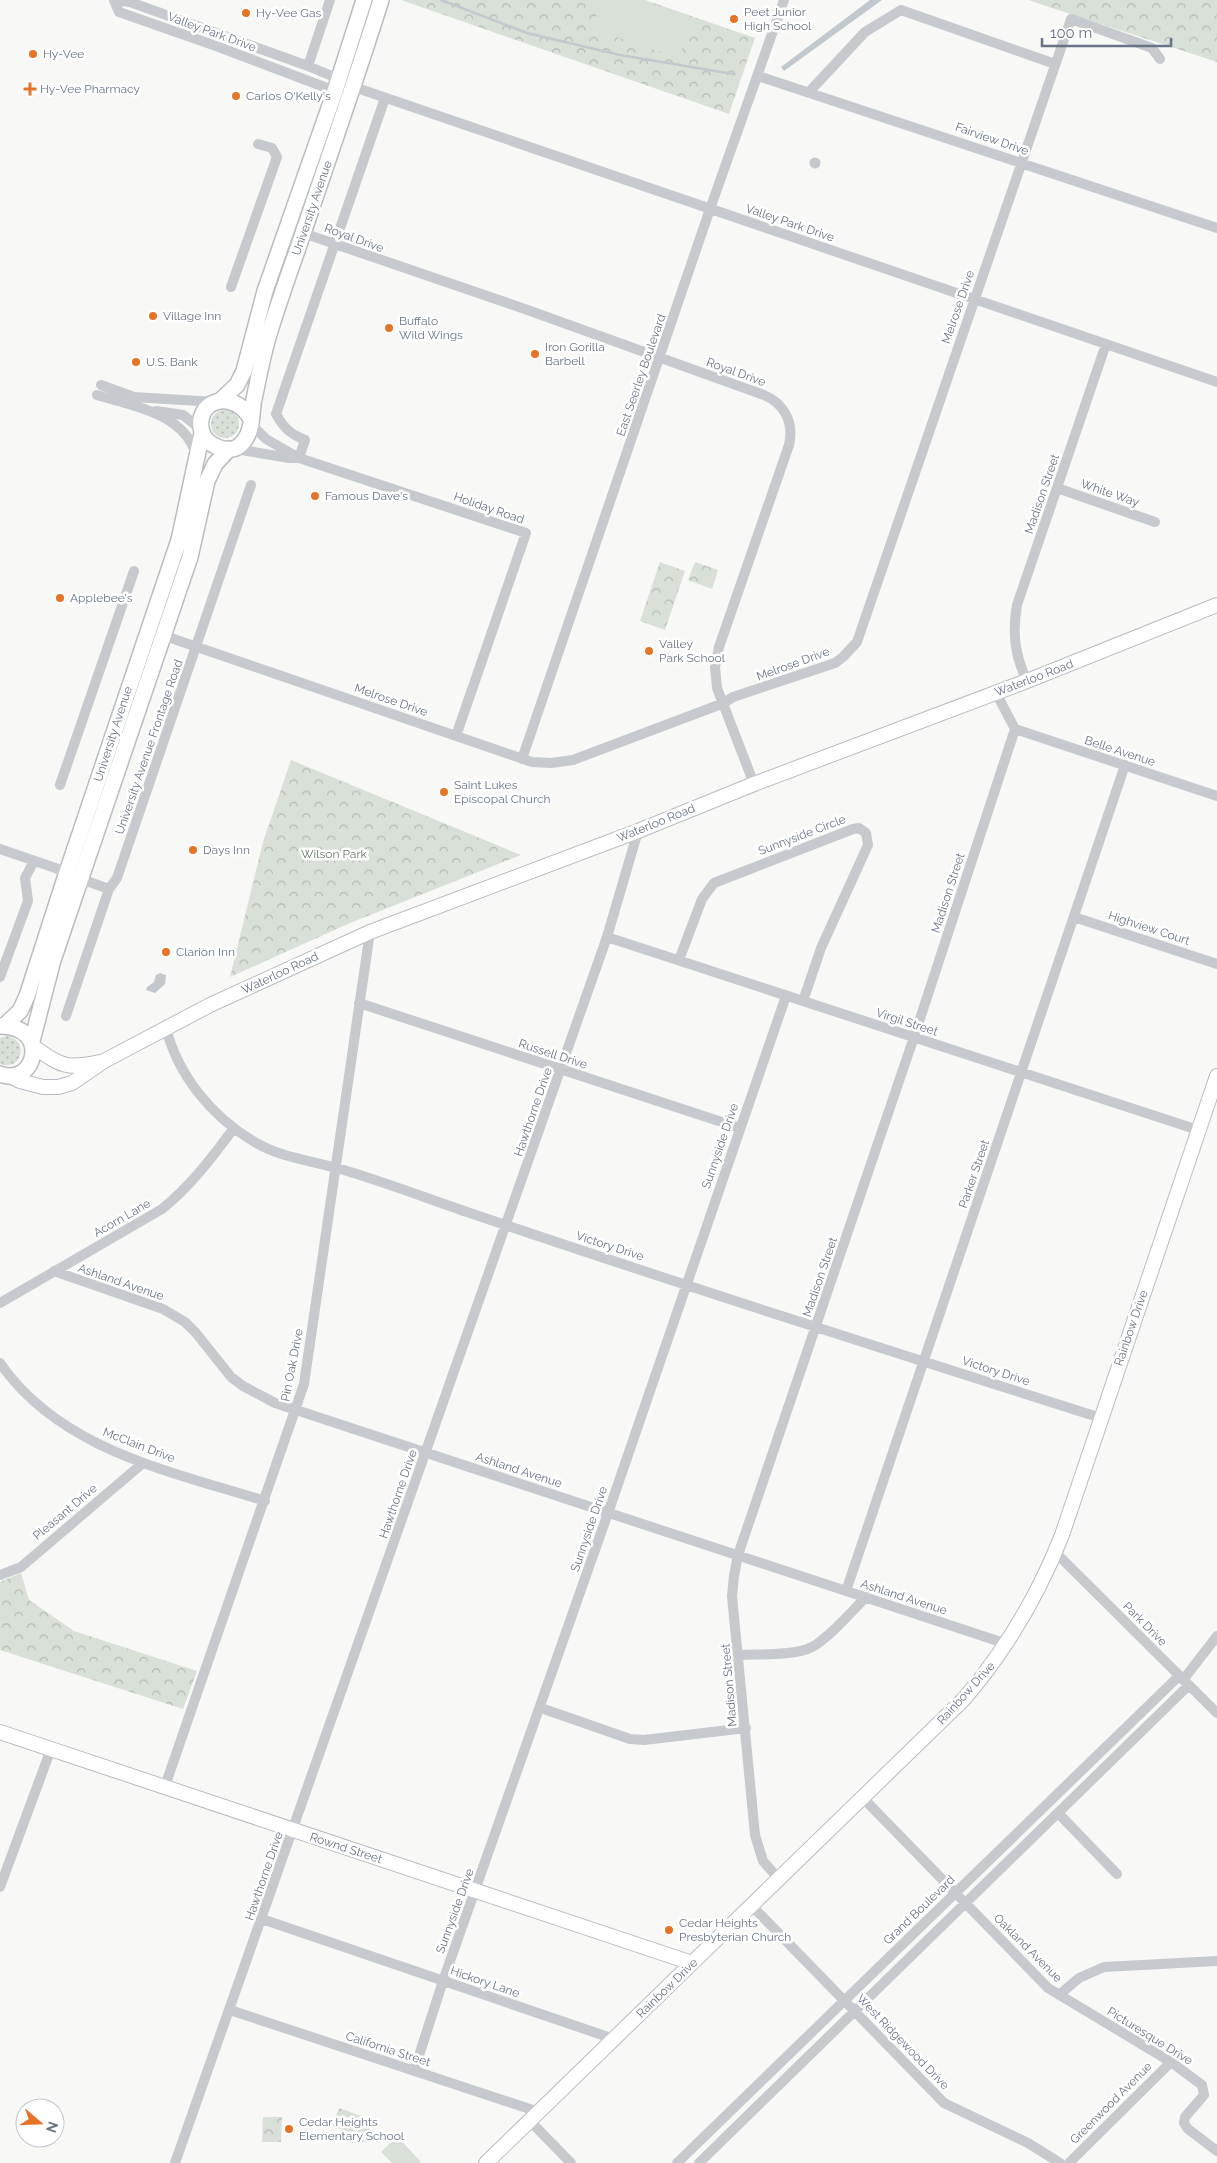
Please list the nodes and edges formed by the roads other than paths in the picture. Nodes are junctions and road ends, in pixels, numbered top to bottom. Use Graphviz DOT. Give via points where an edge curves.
graph roads {
  1 [pos="330,0"];
  2 [pos="364,0"];
  3 [pos="382,0"];
  4 [pos="784,0"];
  5 [pos="1160,59"];
  6 [pos="1055,64"];
  7 [pos="308,66"];
  8 [pos="758,76"];
  9 [pos="337,86"];
  10 [pos="354,87"];
  11 [pos="810,92"];
  12 [pos="385,98"];
  13 [pos="258,144"];
  14 [pos="312,158"];
  15 [pos="1021,162"];
  16 [pos="327,163"];
  17 [pos="710,209"];
  18 [pos="1217,228"];
  19 [pos="303,233"];
  20 [pos="336,245"];
  21 [pos="231,287"];
  22 [pos="974,300"];
  23 [pos="1106,344"];
  24 [pos="660,358"];
  25 [pos="1217,382"];
  26 [pos="218,400"];
  27 [pos="145,409"];
  28 [pos="251,421"];
  29 [pos="202,432"];
  30 [pos="233,449"];
  31 [pos="196,455"];
  32 [pos="299,458"];
  33 [pos="251,485"];
  34 [pos="1057,488"];
  35 [pos="1155,522"];
  36 [pos="171,561"];
  37 [pos="134,571"];
  38 [pos="1217,606"];
  39 [pos="165,636"];
  40 [pos="196,647"];
  41 [pos="1027,681"];
  42 [pos="996,693"];
  43 [pos="724,703"];
  44 [pos="1015,729"];
  45 [pos="456,736"];
  46 [pos="522,759"];
  47 [pos="1125,766"];
  48 [pos="754,784"];
  49 [pos="60,785"];
  50 [pos="1217,796"];
  51 [pos="638,831"];
  52 [pos="0,849"];
  53 [pos="34,861"];
  54 [pos="67,872"];
  55 [pos="81,879"];
  56 [pos="109,889"];
  57 [pos="1074,917"];
  58 [pos="370,932"];
  59 [pos="607,937"];
  60 [pos="59,942"];
  61 [pos="679,960"];
  62 [pos="1217,964"];
  63 [pos="0,977"];
  64 [pos="786,996"];
  65 [pos="803,1001"];
  66 [pos="359,1003"];
  67 [pos="66,1016"];
  68 [pos="2,1026"];
  69 [pos="166,1028"];
  70 [pos="914,1037"];
  71 [pos="33,1044"];
  72 [pos="104,1062"];
  73 [pos="561,1069"];
  74 [pos="1022,1073"];
  75 [pos="4,1076"];
  76 [pos="1217,1076"];
  77 [pos="234,1128"];
  78 [pos="740,1128"];
  79 [pos="1198,1130"];
  80 [pos="337,1168"];
  81 [pos="506,1225"];
  82 [pos="54,1271"];
  83 [pos="686,1284"];
  84 [pos="0,1303"];
  85 [pos="817,1326"];
  86 [pos="925,1361"];
  87 [pos="0,1363"];
  88 [pos="296,1410"];
  89 [pos="1100,1418"];
  90 [pos="426,1453"];
  91 [pos="143,1462"];
  92 [pos="265,1500"];
  93 [pos="608,1513"];
  94 [pos="1055,1552"];
  95 [pos="738,1555"];
  96 [pos="0,1575"];
  97 [pos="846,1591"];
  98 [pos="866,1597"];
  99 [pos="1217,1636"];
  100 [pos="1007,1644"];
  101 [pos="739,1655"];
  102 [pos="1184,1681"];
  103 [pos="540,1708"];
  104 [pos="1217,1713"];
  105 [pos="746,1728"];
  106 [pos="0,1732"];
  107 [pos="50,1749"];
  108 [pos="165,1786"];
  109 [pos="863,1798"];
  110 [pos="1058,1813"];
  111 [pos="293,1830"];
  112 [pos="1117,1874"];
  113 [pos="779,1878"];
  114 [pos="0,1887"];
  115 [pos="476,1891"];
  116 [pos="956,1893"];
  117 [pos="966,1903"];
  118 [pos="752,1906"];
  119 [pos="262,1919"];
  120 [pos="1217,1961"];
  121 [pos="692,1963"];
  122 [pos="443,1981"];
  123 [pos="1059,1995"];
  124 [pos="844,2000"];
  125 [pos="230,2010"];
  126 [pos="855,2011"];
  127 [pos="614,2039"];
  128 [pos="1171,2062"];
  129 [pos="414,2071"];
  130 [pos="534,2116"];
  131 [pos="1217,2150"];
  132 [pos="175,2163"];
  133 [pos="486,2163"];
  134 [pos="571,2163"];
  135 [pos="677,2163"];
  136 [pos="699,2163"];
  137 [pos="1060,2163"];
  138 [pos="1069,2163"];
  1 -- 7 [label="street"];
  2 -- 9 [label="main road, University Avenue"];
  3 -- 10 [label="main road, University Avenue"];
  4 -- 8 [label="street, East Seerley Boulevard"];
  5 -- 6 [label="street, Melrose Drive" via="1152,48 1071,19"];
  6 -- 11 [label="street" via="901,10 865,32"];
  6 -- 15 [label="street, Melrose Drive"];
  7 -- 9 [label="street, Valley Park Drive"];
  7 -- 9 [label="street, Valley Park Drive" via="130,2 114,0 120,12"];
  8 -- 11 [label="street, Fairview Drive"];
  8 -- 17 [label="street, East Seerley Boulevard"];
  9 -- 14 [label="main road, University Avenue"];
  9 -- 16 [label="main road" via="340,99 326,140"];
  10 -- 12 [label="street, Valley Park Drive"];
  10 -- 16 [label="main road, University Avenue"];
  11 -- 15 [label="street, Fairview Drive"];
  12 -- 17 [label="street, Valley Park Drive"];
  12 -- 20 [label="street"];
  13 -- 21 [label="street" via="272,148 277,157"];
  14 -- 19 [label="main road" via="309,186 298,222"];
  14 -- 26 [label="main road, University Avenue" via="265,291 244,371 237,385"];
  15 -- 18 [label="street, Fairview Drive"];
  15 -- 22 [label="street, Melrose Drive"];
  16 -- 19 [label="main road, University Avenue"];
  17 -- 22 [label="street, Valley Park Drive"];
  17 -- 24 [label="street, East Seerley Boulevard"];
  19 -- 20 [label="street, Royal Drive"];
  19 -- 28 [label="main road, University Avenue" via="269,335"];
  20 -- 24 [label="street, Royal Drive"];
  20 -- 32 [label="street" via="276,414 291,434 305,440"];
  22 -- 23 [label="street, Valley Park Drive"];
  22 -- 43 [label="street, Melrose Drive" via="857,642 843,657 826,667 733,697"];
  23 -- 25 [label="street, Valley Park Drive"];
  23 -- 34 [label="street, Madison Street"];
  24 -- 43 [label="street, Royal Drive" via="772,398 783,408 790,423 789,445 716,657 715,678"];
  24 -- 46 [label="street, East Seerley Boulevard"];
  26 -- 27 [label="street" via="134,397 99,390"];
  26 -- 28 [label="main road" via="241,405"];
  26 -- 29 [label="main road" via="204,413"];
  27 -- 29 [label="street" via="177,413"];
  27 -- 31 [label="street" via="176,425 193,444"];
  28 -- 30 [label="main road" via="245,441"];
  28 -- 32 [label="street, Holiday Road" via="266,439"];
  29 -- 30 [label="main road" via="213,445"];
  29 -- 31 [label="main road, University Avenue"];
  30 -- 32 [label="street, Holiday Road"];
  30 -- 39 [label="main road, University Avenue" via="211,470 190,557"];
  31 -- 36 [label="main road, University Avenue"];
  32 -- 45 [label="street, Holiday Road" via="526,533"];
  33 -- 40 [label="street, University Avenue Frontage Road"];
  34 -- 35 [label="street, White Way"];
  34 -- 41 [label="street, Madison Street" via="1017,605 1016,653"];
  36 -- 39 [label="main road" via="169,591 160,622"];
  36 -- 54 [label="main road, University Avenue"];
  37 -- 49 [label="street"];
  38 -- 41 [label="main road, Waterloo Road"];
  39 -- 40 [label="street, Melrose Drive"];
  39 -- 55 [label="main road, University Avenue"];
  40 -- 45 [label="street, Melrose Drive"];
  40 -- 56 [label="street, University Avenue Frontage Road" via="118,878"];
  41 -- 42 [label="main road, Waterloo Road"];
  42 -- 44 [label="street"];
  42 -- 48 [label="main road, Waterloo Road"];
  43 -- 46 [label="street, Melrose Drive" via="573,760 551,763"];
  43 -- 48 [label="street, Royal Drive"];
  44 -- 47 [label="street, Belle Avenue"];
  44 -- 70 [label="street, Madison Street"];
  45 -- 46 [label="street, Melrose Drive"];
  47 -- 50 [label="street, Belle Avenue"];
  47 -- 57 [label="street, Parker Street"];
  48 -- 51 [label="main road, Waterloo Road"];
  51 -- 58 [label="main road, Waterloo Road"];
  51 -- 59 [label="street, Hawthorne Drive"];
  52 -- 53 [label="street"];
  53 -- 54 [label="street"];
  53 -- 63 [label="street" via="25,878 28,901"];
  54 -- 60 [label="main road" via="70,884 59,915"];
  54 -- 68 [label="main road, University Avenue" via="27,996 20,1011"];
  55 -- 56 [label="street"];
  55 -- 60 [label="main road, University Avenue"];
  56 -- 67 [label="street, University Avenue Frontage Road"];
  57 -- 62 [label="street, Highview Court"];
  57 -- 74 [label="street, Parker Street"];
  58 -- 66 [label="street, Pin Oak Drive"];
  58 -- 69 [label="main road, Waterloo Road"];
  59 -- 61 [label="street, Virgil Street"];
  59 -- 73 [label="street, Hawthorne Drive"];
  60 -- 71 [label="main road, University Avenue"];
  61 -- 64 [label="street, Virgil Street"];
  61 -- 65 [label="street, Sunnyside Circle" via="702,899 714,883 859,828 868,836 868,845 821,948"];
  64 -- 65 [label="street, Virgil Street"];
  64 -- 78 [label="street, Sunnyside Drive"];
  65 -- 70 [label="street, Virgil Street"];
  66 -- 73 [label="street, Russell Drive"];
  66 -- 80 [label="street, Pin Oak Drive"];
  68 -- 71 [label="main road" via="20,1031"];
  69 -- 72 [label="main road, Waterloo Road"];
  69 -- 77 [label="street, Victory Drive" via="187,1077 211,1107"];
  70 -- 74 [label="street, Virgil Street"];
  70 -- 85 [label="street, Madison Street"];
  71 -- 72 [label="main road, Waterloo Road" via="65,1066"];
  71 -- 75 [label="main road, University Avenue" via="26,1068 19,1074"];
  72 -- 75 [label="main road, Waterloo Road" via="72,1083 58,1086 43,1087"];
  73 -- 78 [label="street, Russell Drive"];
  73 -- 81 [label="street, Hawthorne Drive"];
  74 -- 79 [label="street, Virgil Street"];
  74 -- 86 [label="street, Parker Street"];
  76 -- 79 [label="main road, Rainbow Drive"];
  77 -- 80 [label="street, Victory Drive" via="279,1154"];
  77 -- 82 [label="street, Acorn Lane" via="204,1169 175,1199"];
  78 -- 83 [label="street, Sunnyside Drive"];
  79 -- 89 [label="main road, Rainbow Drive"];
  80 -- 81 [label="street, Victory Drive"];
  80 -- 88 [label="street, Pin Oak Drive" via="304,1384"];
  81 -- 83 [label="street, Victory Drive"];
  81 -- 90 [label="street, Hawthorne Drive"];
  82 -- 84 [label="street, Acorn Lane"];
  82 -- 88 [label="street, Ashland Avenue" via="172,1314 196,1333 218,1362 243,1386 274,1403"];
  83 -- 85 [label="street, Victory Drive"];
  83 -- 93 [label="street, Sunnyside Drive"];
  85 -- 86 [label="street, Victory Drive"];
  85 -- 95 [label="street, Madison Street"];
  86 -- 89 [label="street, Victory Drive"];
  86 -- 97 [label="street, Parker Street"];
  87 -- 91 [label="street, McClain Drive" via="35,1402 60,1422 98,1445"];
  88 -- 90 [label="street, Ashland Avenue"];
  88 -- 92 [label="street, Pin Oak Drive"];
  89 -- 94 [label="main road, Rainbow Drive"];
  90 -- 93 [label="street, Ashland Avenue"];
  90 -- 111 [label="street, Hawthorne Drive"];
  91 -- 92 [label="street, McClain Drive"];
  91 -- 96 [label="street, Pleasant Drive" via="21,1567"];
  92 -- 108 [label="street, Pin Oak Drive"];
  93 -- 95 [label="street, Ashland Avenue"];
  93 -- 103 [label="street, Sunnyside Drive"];
  94 -- 100 [label="main road, Rainbow Drive" via="1041,1585"];
  94 -- 102 [label="street, Park Drive"];
  95 -- 97 [label="street, Ashland Avenue"];
  95 -- 101 [label="street, Madison Street" via="732,1586"];
  97 -- 98 [label="street, Ashland Avenue"];
  98 -- 100 [label="street, Ashland Avenue"];
  98 -- 101 [label="street" via="811,1648"];
  99 -- 102 [label="street, Grand Boulevard"];
  100 -- 109 [label="main road, Rainbow Drive" via="964,1699"];
  101 -- 105 [label="street, Madison Street"];
  102 -- 104 [label="street, Park Drive"];
  102 -- 110 [label="street, Grand Boulevard"];
  102 -- 116 [label="street, Grand Boulevard"];
  103 -- 105 [label="street" via="630,1739"];
  103 -- 115 [label="street, Sunnyside Drive"];
  105 -- 113 [label="street, Madison Street" via="757,1842 763,1861"];
  106 -- 107 [label="main road, Rownd Street"];
  107 -- 108 [label="main road, Rownd Street"];
  107 -- 114 [label="street"];
  108 -- 111 [label="main road, Rownd Street"];
  109 -- 113 [label="main road, Rainbow Drive"];
  109 -- 116 [label="street, Oakland Avenue"];
  110 -- 112 [label="street"];
  110 -- 117 [label="street, Grand Boulevard"];
  111 -- 115 [label="main road, Rownd Street"];
  111 -- 119 [label="street, Hawthorne Drive"];
  113 -- 118 [label="main road, Rainbow Drive"];
  115 -- 121 [label="main road, Rownd Street"];
  115 -- 122 [label="street, Sunnyside Drive"];
  116 -- 117 [label="street, Oakland Avenue"];
  116 -- 124 [label="street, Grand Boulevard"];
  117 -- 123 [label="street, Oakland Avenue" via="1048,1988"];
  117 -- 126 [label="street, Grand Boulevard"];
  118 -- 121 [label="main road, Rainbow Drive"];
  118 -- 124 [label="street, West Ridgewood Drive"];
  119 -- 122 [label="street, Hickory Lane"];
  119 -- 125 [label="street, Hawthorne Drive"];
  120 -- 123 [label="street, Oakland Avenue" via="1104,1967 1079,1978"];
  121 -- 127 [label="main road, Rainbow Drive"];
  122 -- 127 [label="street, Hickory Lane"];
  122 -- 129 [label="street, Sunnyside Drive"];
  123 -- 128 [label="street, Picturesque Drive"];
  124 -- 126 [label="street, West Ridgewood Drive"];
  124 -- 135 [label="street, Grand Boulevard"];
  125 -- 129 [label="street, California Street"];
  125 -- 132 [label="street, Hawthorne Drive"];
  126 -- 136 [label="street, Grand Boulevard"];
  126 -- 137 [label="street, West Ridgewood Drive" via="944,2103 1028,2143"];
  127 -- 130 [label="main road, Rainbow Drive"];
  128 -- 131 [label="street, Picturesque Drive" via="1202,2085 1204,2095 1184,2122 1188,2129"];
  128 -- 138 [label="street, Greenwood Avenue"];
  129 -- 130 [label="street, California Street"];
  130 -- 133 [label="main road, Rainbow Drive"];
  130 -- 134 [label="street"];
}
